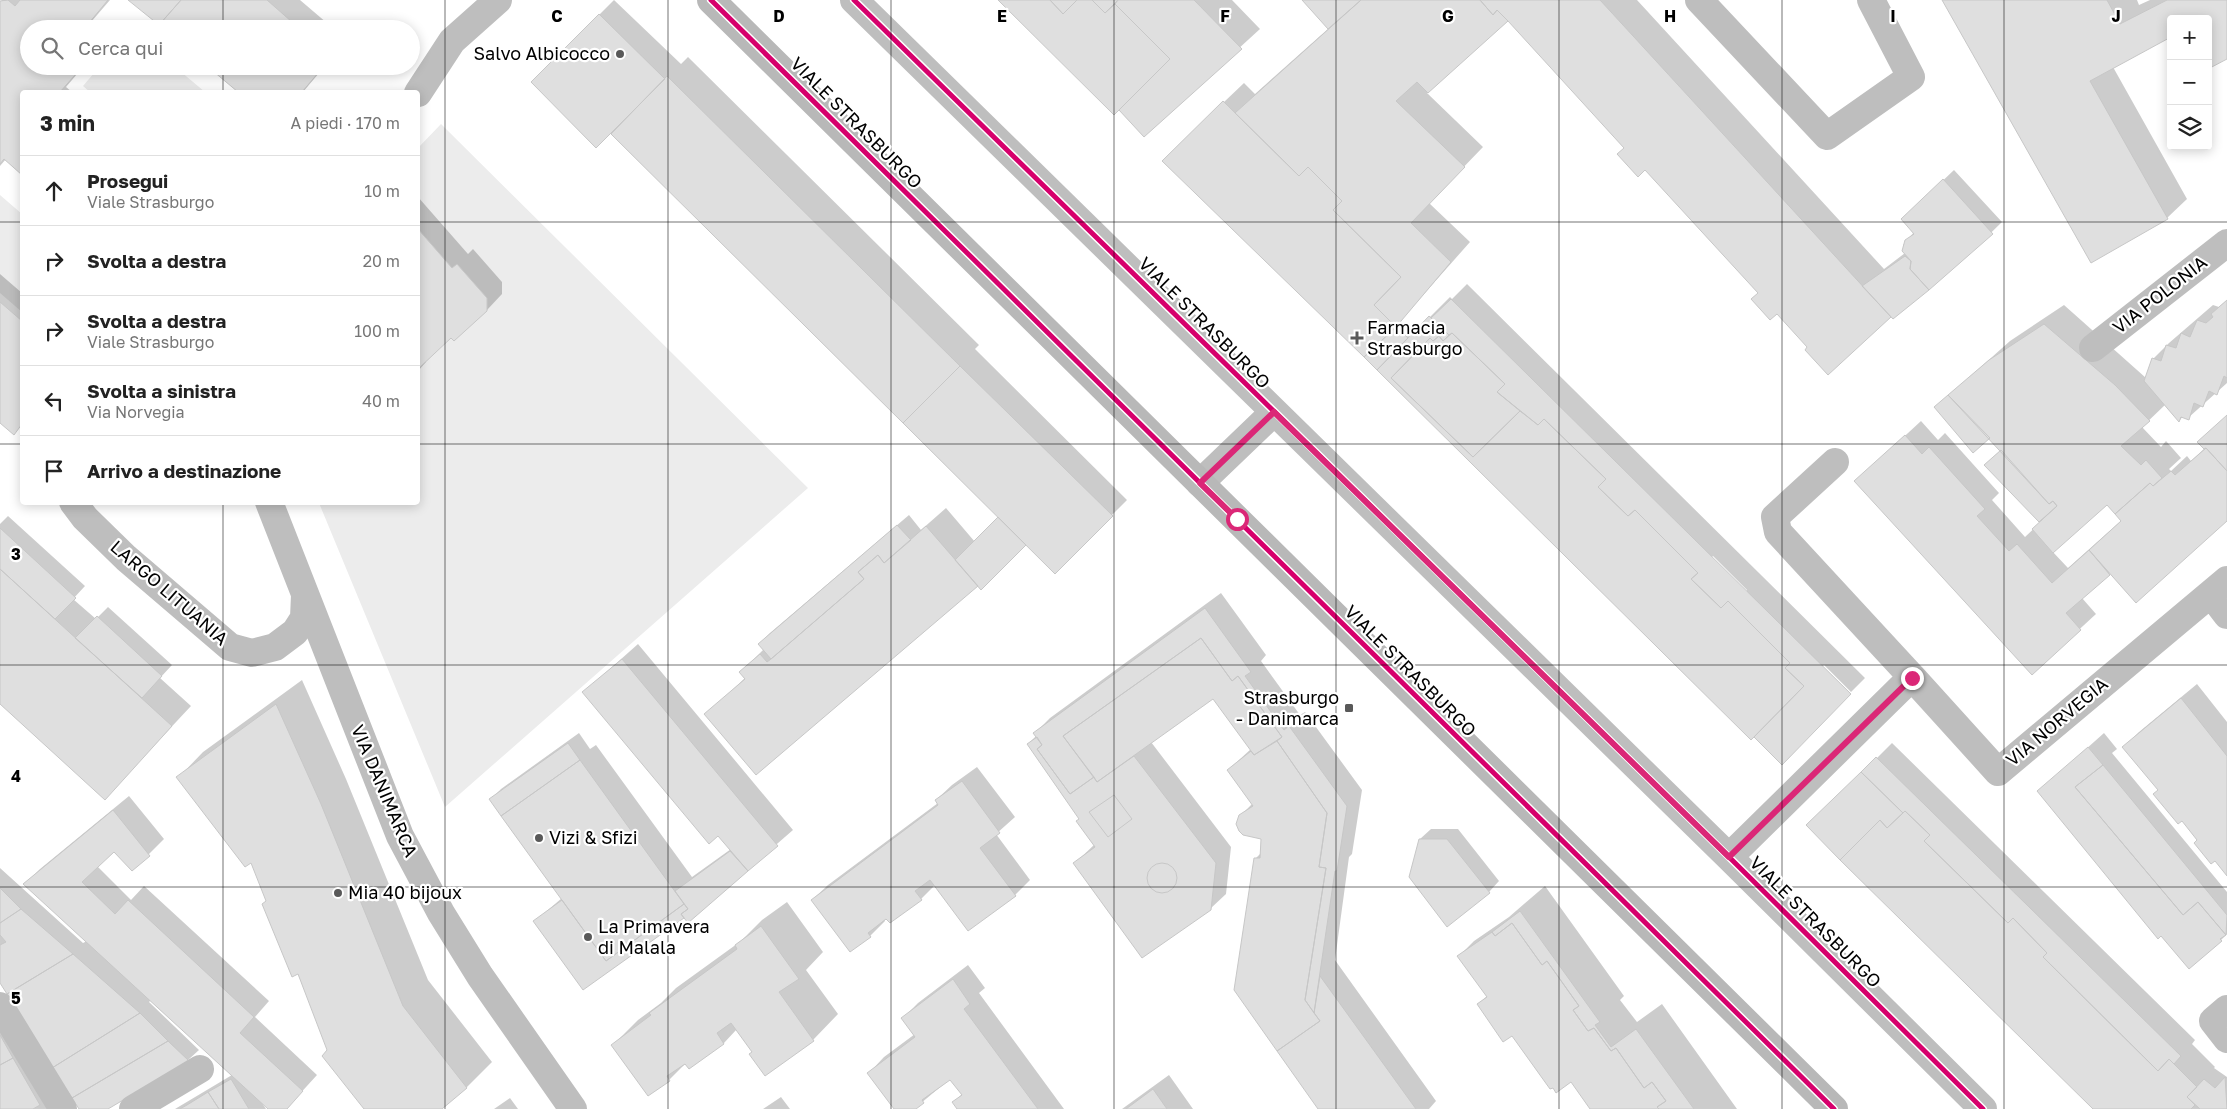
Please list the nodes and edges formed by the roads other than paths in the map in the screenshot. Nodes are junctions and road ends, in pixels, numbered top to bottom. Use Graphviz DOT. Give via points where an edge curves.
graph roads {
  1 [pos="498,0"];
  2 [pos="712,0"];
  3 [pos="854,0"];
  4 [pos="1699,0"];
  5 [pos="1872,0"];
  6 [pos="420,91"];
  7 [pos="2227,243"];
  8 [pos="2093,348"];
  9 [pos="1274,412"];
  10 [pos="1835,462"];
  11 [pos="1200,483"];
  12 [pos="75,505"];
  13 [pos="270,505"];
  14 [pos="305,595"];
  15 [pos="2222,596"];
  16 [pos="1912,678"];
  17 [pos="1729,857"];
  18 [pos="0,1006"];
  19 [pos="2227,1009"];
  20 [pos="2227,1039"];
  21 [pos="200,1069"];
  22 [pos="63,1109"];
  23 [pos="133,1109"];
  24 [pos="573,1109"];
  25 [pos="1834,1109"];
  26 [pos="1983,1109"];
  1 -- 6 [label="street" via="452,41"];
  2 -- 11 [label="street, VIALE STRASBURGO"];
  3 -- 9 [label="street, VIALE STRASBURGO"];
  4 -- 5 [label="street" via="1827,136 1911,77"];
  7 -- 8 [label="street, VIA POLONIA"];
  9 -- 11 [label="street"];
  9 -- 17 [label="street, VIALE STRASBURGO"];
  10 -- 16 [label="street" via="1776,517 1778,532"];
  11 -- 25 [label="street, VIALE STRASBURGO"];
  12 -- 14 [label="street, LARGO LITUANIA" via="84,518 126,558 230,647 252,653 275,647 295,632 304,618"];
  13 -- 14 [label="street, VIA DANIMARCA"];
  14 -- 24 [label="street, VIA DANIMARCA" via="400,836 441,913"];
  15 -- 16 [label="street, VIA NORVEGIA" via="1998,772"];
  16 -- 17 [label="street"];
  17 -- 26 [label="street, VIALE STRASBURGO"];
  18 -- 22 [label="street"];
  19 -- 20 [label="street" via="2213,1021"];
  21 -- 23 [label="street"];
}
